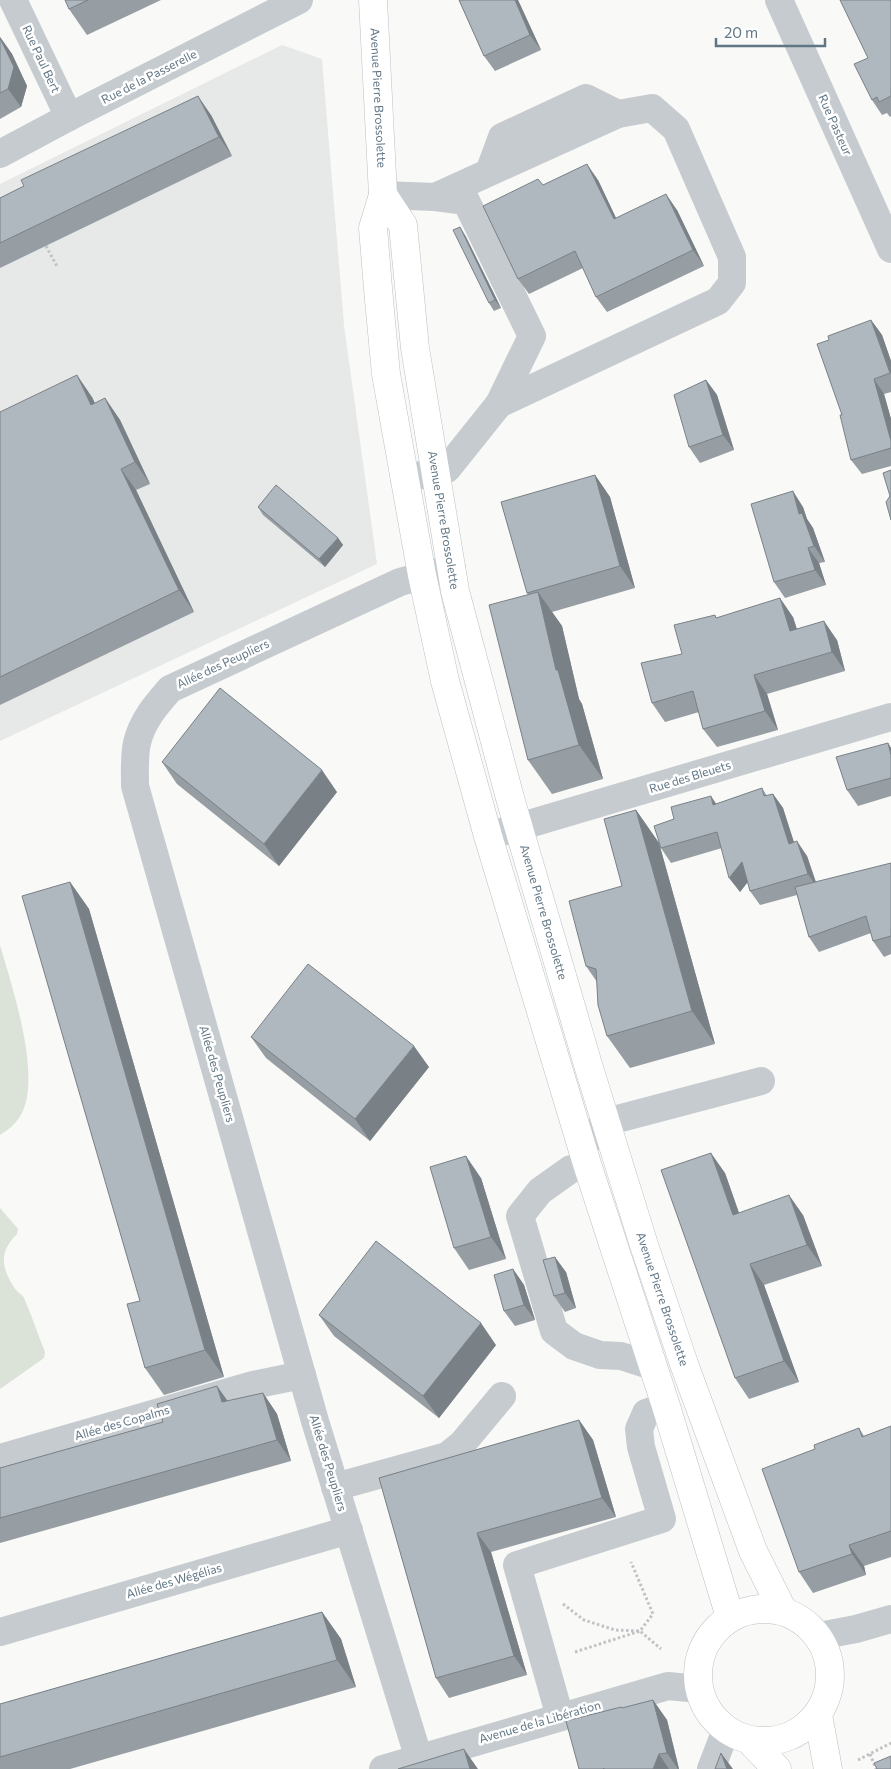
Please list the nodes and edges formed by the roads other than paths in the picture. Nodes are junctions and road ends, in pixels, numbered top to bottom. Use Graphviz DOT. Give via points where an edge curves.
graph roads {
  1 [pos="14,0"];
  2 [pos="299,0"];
  3 [pos="372,0"];
  4 [pos="779,0"];
  5 [pos="69,117"];
  6 [pos="0,154"];
  7 [pos="383,195"];
  8 [pos="435,197"];
  9 [pos="891,249"];
  10 [pos="499,404"];
  11 [pos="436,472"];
  12 [pos="404,479"];
  13 [pos="452,568"];
  14 [pos="422,575"];
  15 [pos="891,717"];
  16 [pos="519,827"];
  17 [pos="488,836"];
  18 [pos="761,1081"];
  19 [pos="606,1122"];
  20 [pos="584,1155"];
  21 [pos="652,1366"];
  22 [pos="302,1375"];
  23 [pos="502,1396"];
  24 [pos="666,1406"];
  25 [pos="712,1441"];
  26 [pos="0,1458"];
  27 [pos="335,1487"];
  28 [pos="349,1530"];
  29 [pos="783,1611"];
  30 [pos="730,1617"];
  31 [pos="891,1620"];
  32 [pos="0,1632"];
  33 [pos="819,1636"];
  34 [pos="699,1689"];
  35 [pos="818,1714"];
  36 [pos="560,1717"];
  37 [pos="738,1735"];
  38 [pos="419,1759"];
  39 [pos="383,1769"];
  40 [pos="711,1769"];
  41 [pos="778,1769"];
  42 [pos="828,1769"];
  1 -- 5 [label="street, Rue Paul Bert"];
  2 -- 5 [label="street, Rue de la Passerelle"];
  3 -- 7 [label="main road, Avenue Pierre Brossolette"];
  4 -- 9 [label="street, Rue Pasteur"];
  5 -- 6 [label="street, Rue de la Passerelle"];
  7 -- 8 [label="street"];
  7 -- 11 [label="main road, Avenue Pierre Brossolette" via="403,225 415,348"];
  7 -- 12 [label="main road, Avenue Pierre Brossolette" via="373,228 386,374"];
  8 -- 10 [label="street" via="466,201 532,336"];
  8 -- 10 [label="street" via="618,114 652,108 676,129 732,257 732,283 718,301"];
  10 -- 11 [label="street" via="447,469"];
  11 -- 12 [label="street"];
  11 -- 13 [label="main road, Avenue Pierre Brossolette"];
  12 -- 14 [label="main road, Avenue Pierre Brossolette"];
  13 -- 14 [label="street, Allée des Peupliers"];
  13 -- 16 [label="main road, Avenue Pierre Brossolette" via="483,699"];
  14 -- 17 [label="main road, Avenue Pierre Brossolette" via="445,681"];
  14 -- 22 [label="street, Allée des Peupliers" via="400,582 170,689 143,724 136,744 135,786"];
  15 -- 16 [label="street, Rue des Bleuets"];
  16 -- 17 [label="street, Rue des Bleuets"];
  16 -- 19 [label="main road, Avenue Pierre Brossolette"];
  17 -- 20 [label="main road, Avenue Pierre Brossolette"];
  18 -- 19 [label="street"];
  19 -- 20 [label="street"];
  19 -- 25 [label="main road, Avenue Pierre Brossolette" via="644,1245"];
  20 -- 21 [label="main road, Avenue Pierre Brossolette"];
  20 -- 21 [label="street" via="571,1169 540,1191 520,1216 554,1331 574,1346"];
  21 -- 24 [label="main road, Avenue Pierre Brossolette"];
  22 -- 26 [label="street, Allée des Copalms" via="253,1384"];
  22 -- 27 [label="street, Allée des Peupliers"];
  23 -- 27 [label="street" via="462,1444 447,1456"];
  24 -- 25 [label="main road" via="688,1411"];
  24 -- 30 [label="main road, Avenue Pierre Brossolette"];
  24 -- 36 [label="street" via="646,1413 640,1429 641,1447 662,1519 517,1565"];
  25 -- 29 [label="main road, Avenue Pierre Brossolette" via="753,1551"];
  27 -- 28 [label="street, Allée des Peupliers"];
  28 -- 32 [label="street, Allée des Wégélias"];
  28 -- 38 [label="street, Allée des Peupliers"];
  29 -- 30 [label="main road" via="762,1608"];
  29 -- 33 [label="main road" via="803,1620"];
  30 -- 34 [label="main road" via="710,1636 701,1652"];
  31 -- 33 [label="street"];
  33 -- 35 [label="main road" via="830,1661 830,1689"];
  34 -- 36 [label="street, Avenue de la Libération" via="668,1686"];
  34 -- 37 [label="main road" via="709,1712"];
  35 -- 37 [label="main road" via="797,1733 774,1741"];
  35 -- 42 [label="main road"];
  36 -- 38 [label="street, Avenue de la Libération"];
  37 -- 40 [label="street"];
  37 -- 41 [label="main road"];
  38 -- 39 [label="street, Avenue de la Libération"];
}
